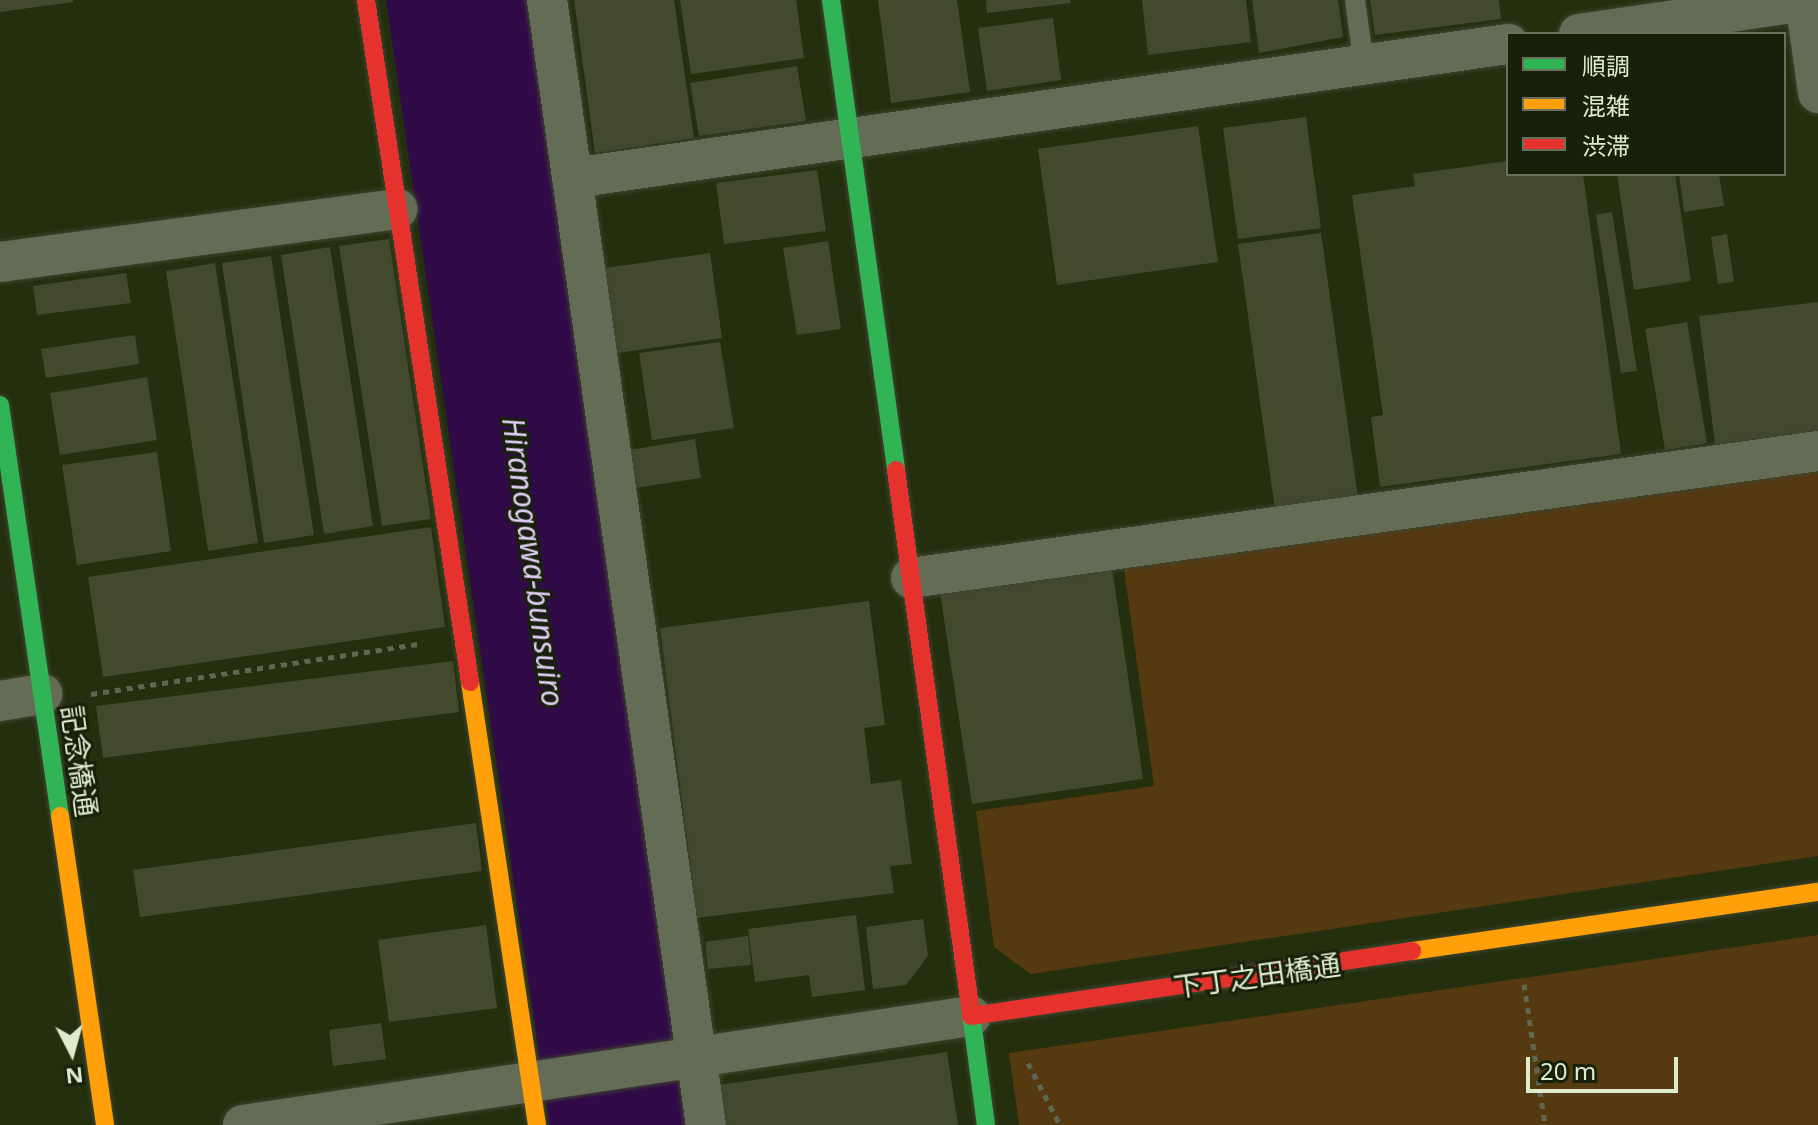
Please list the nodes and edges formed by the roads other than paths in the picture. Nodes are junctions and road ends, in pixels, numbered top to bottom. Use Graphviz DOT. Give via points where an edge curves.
graph roads {
  1 [pos="366,0"];
  2 [pos="547,0"];
  3 [pos="831,0"];
  4 [pos="1355,0"];
  5 [pos="1808,0"];
  6 [pos="1592,32"];
  7 [pos="1506,44"];
  8 [pos="1364,65"];
  9 [pos="1818,93"];
  10 [pos="852,143"];
  11 [pos="573,178"];
  12 [pos="397,209"];
  13 [pos="0,262"];
  14 [pos="0,405"];
  15 [pos="1818,451"];
  16 [pos="911,578"];
  17 [pos="42,698"];
  18 [pos="0,701"];
  19 [pos="1818,892"];
  20 [pos="971,1016"];
  21 [pos="695,1056"];
  22 [pos="530,1078"];
  23 [pos="105,1125"];
  24 [pos="243,1125"];
  25 [pos="537,1125"];
  26 [pos="706,1125"];
  27 [pos="986,1125"];
  1 -- 12 [label="street"];
  2 -- 11 [label="street"];
  3 -- 10 [label="street"];
  4 -- 8 [label="lane"];
  5 -- 6 [label="street"];
  5 -- 9 [label="street"];
  7 -- 8 [label="street"];
  8 -- 10 [label="street"];
  10 -- 11 [label="street"];
  10 -- 16 [label="street"];
  11 -- 21 [label="street"];
  12 -- 13 [label="street"];
  12 -- 22 [label="street"];
  14 -- 17 [label="street, 記念橋通"];
  15 -- 16 [label="street"];
  16 -- 20 [label="street"];
  17 -- 18 [label="street"];
  17 -- 23 [label="street, 記念橋通"];
  19 -- 20 [label="street, 下丁之田橋通"];
  20 -- 21 [label="street, 下丁之田橋通"];
  20 -- 27 [label="street"];
  21 -- 22 [label="street, 下丁之田橋通"];
  21 -- 26 [label="street"];
  22 -- 24 [label="street"];
  22 -- 25 [label="street"];
}
